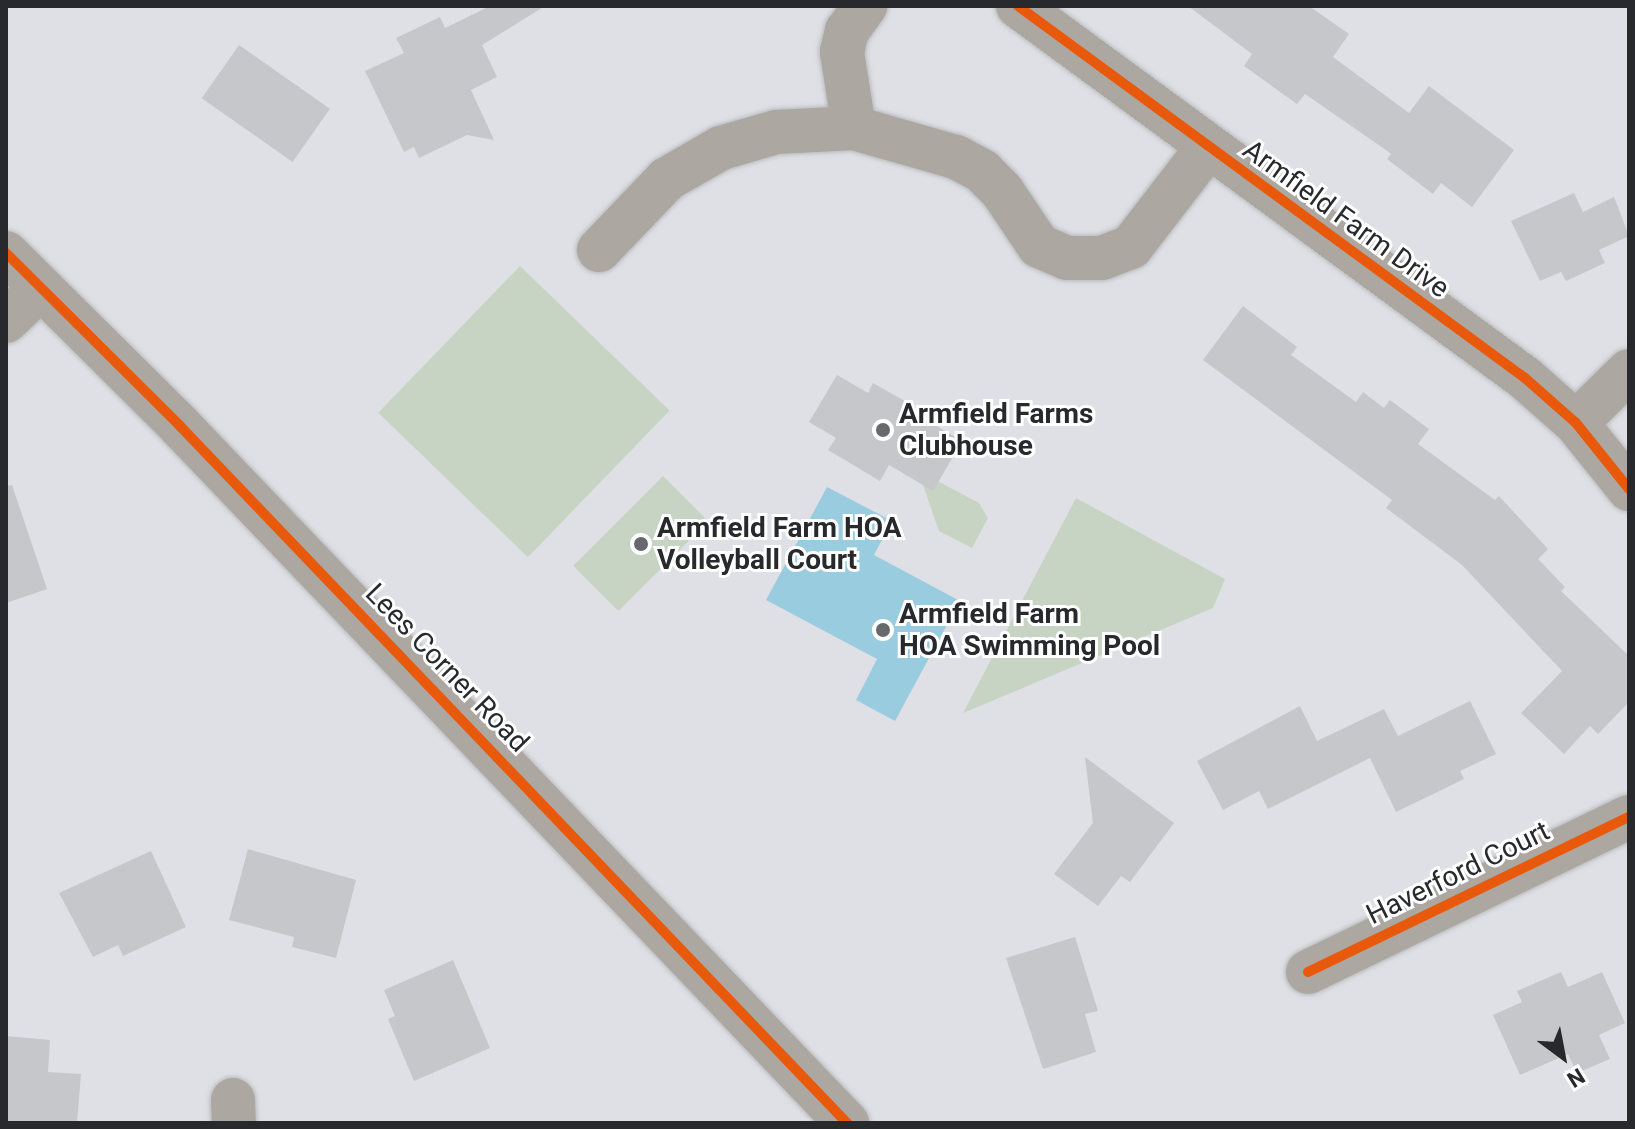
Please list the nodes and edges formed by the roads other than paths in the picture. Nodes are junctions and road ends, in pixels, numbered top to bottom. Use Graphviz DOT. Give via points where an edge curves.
graph roads {
  1 [pos="865,6"];
  2 [pos="1018,6"];
  3 [pos="854,128"];
  4 [pos="1208,147"];
  5 [pos="599,250"];
  6 [pos="6,253"];
  7 [pos="41,288"];
  8 [pos="6,321"];
  9 [pos="1629,371"];
  10 [pos="1576,423"];
  11 [pos="1629,489"];
  12 [pos="1629,817"];
  13 [pos="1308,972"];
  14 [pos="847,1123"];
  1 -- 3 [label="street" via="847,31 842,52"];
  2 -- 4 [label="street, Armfield Farm Drive"];
  3 -- 4 [label="street" via="926,147 982,171 1039,246 1067,258 1102,258 1131,247"];
  3 -- 5 [label="street" via="776,132 721,148 667,179"];
  4 -- 10 [label="street, Armfield Farm Drive" via="1525,378"];
  6 -- 7 [label="street, Lees Corner Road"];
  7 -- 8 [label="street"];
  7 -- 14 [label="street, Lees Corner Road" via="180,426"];
  9 -- 10 [label="street"];
  10 -- 11 [label="street, Armfield Farm Drive"];
  12 -- 13 [label="street, Haverford Court"];
}
